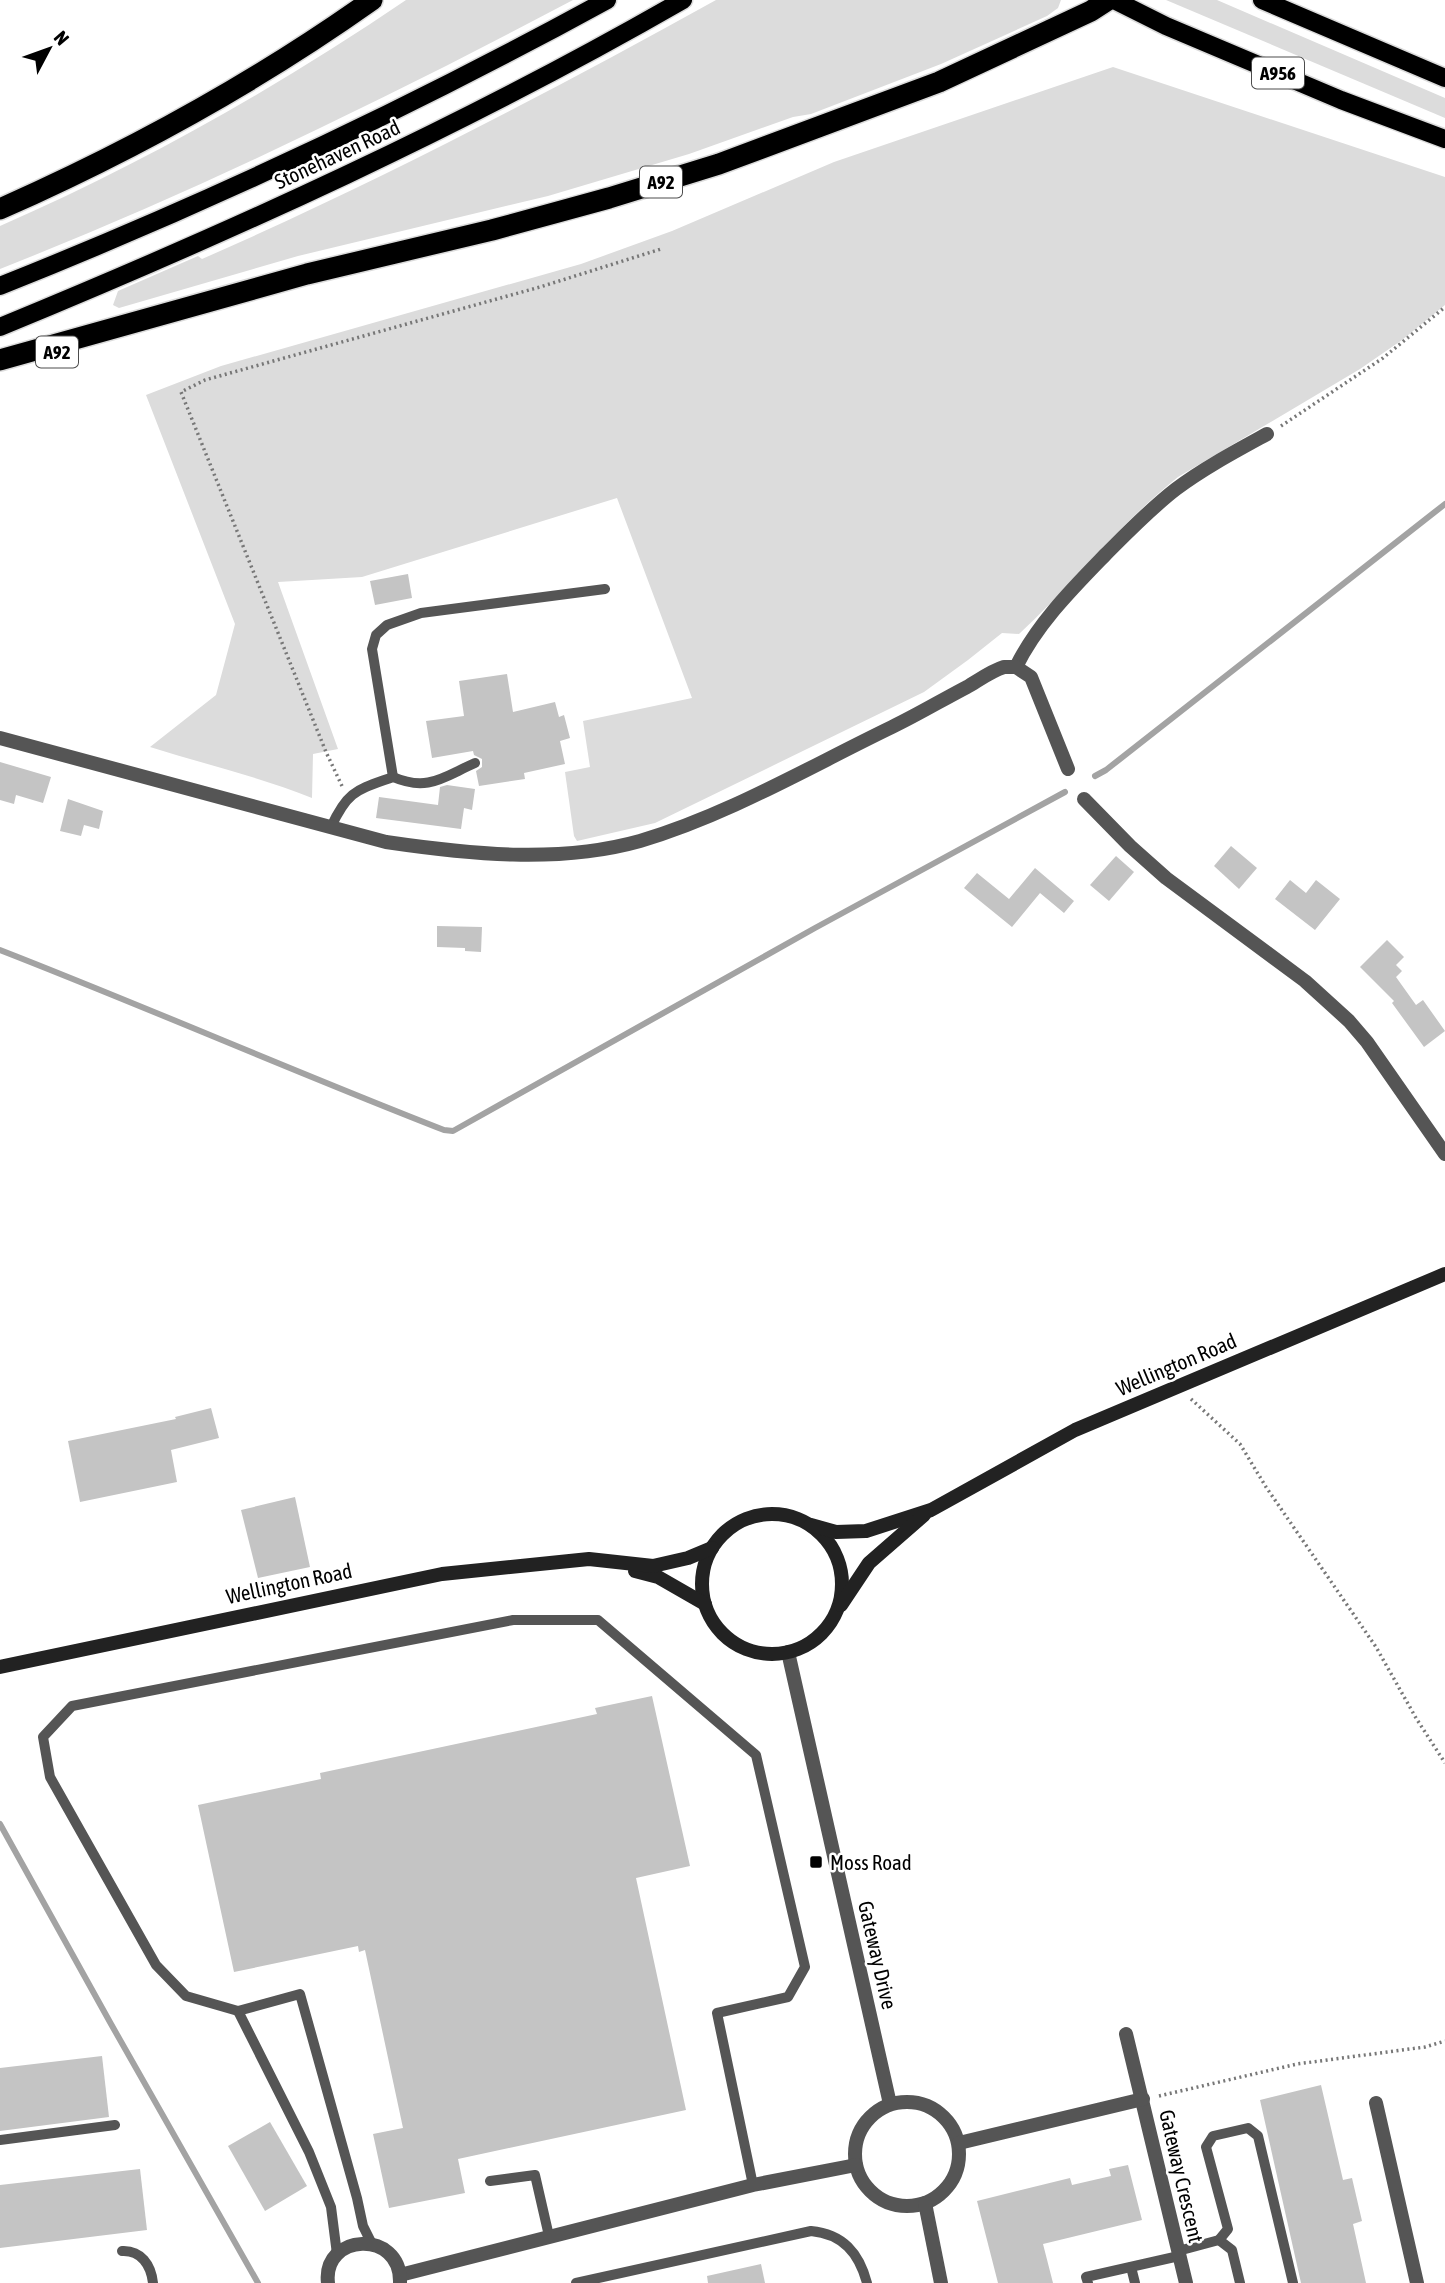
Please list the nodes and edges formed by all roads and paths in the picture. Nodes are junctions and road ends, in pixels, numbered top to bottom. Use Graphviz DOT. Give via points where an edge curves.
graph roads {
  1 [pos="372,0"];
  2 [pos="607,0"];
  3 [pos="683,0"];
  4 [pos="1108,0"];
  5 [pos="1114,0"];
  6 [pos="1262,0"];
  7 [pos="1445,78"];
  8 [pos="1445,139"];
  9 [pos="0,209"];
  10 [pos="662,249"];
  11 [pos="0,286"];
  12 [pos="1445,307"];
  13 [pos="0,327"];
  14 [pos="113,330"];
  15 [pos="0,360"];
  16 [pos="0,373"];
  17 [pos="1267,434"];
  18 [pos="605,589"];
  19 [pos="1016,667"];
  20 [pos="0,738"];
  21 [pos="475,762"];
  22 [pos="1068,769"];
  23 [pos="393,777"];
  24 [pos="348,797"];
  25 [pos="1084,799"];
  26 [pos="331,827"];
  27 [pos="1445,1154"];
  28 [pos="1445,1274"];
  29 [pos="1180,1387"];
  30 [pos="931,1510"];
  31 [pos="811,1525"];
  32 [pos="712,1548"];
  33 [pos="589,1559"];
  34 [pos="705,1604"];
  35 [pos="837,1611"];
  36 [pos="788,1652"];
  37 [pos="0,1667"];
  38 [pos="1445,1763"];
  39 [pos="238,2011"];
  40 [pos="1126,2034"];
  41 [pos="1445,2041"];
  42 [pos="1143,2099"];
  43 [pos="1376,2103"];
  44 [pos="890,2104"];
  45 [pos="115,2124"];
  46 [pos="0,2140"];
  47 [pos="959,2143"];
  48 [pos="856,2165"];
  49 [pos="491,2181"];
  50 [pos="752,2185"];
  51 [pos="925,2203"];
  52 [pos="548,2236"];
  53 [pos="1219,2240"];
  54 [pos="372,2244"];
  55 [pos="122,2250"];
  56 [pos="1179,2253"];
  57 [pos="337,2254"];
  58 [pos="1131,2267"];
  59 [pos="400,2279"];
  60 [pos="153,2283"];
  61 [pos="328,2283"];
  62 [pos="576,2283"];
  63 [pos="867,2283"];
  64 [pos="941,2283"];
  65 [pos="1087,2283"];
  66 [pos="1135,2283"];
  67 [pos="1186,2283"];
  68 [pos="1240,2283"];
  69 [pos="1293,2283"];
  70 [pos="1418,2283"];
  1 -- 9 [label="highway" via="210,105"];
  2 -- 11 [label="main road, Stonehaven Road" via="272,170"];
  3 -- 13 [label="main road, Stonehaven Road / A92" via="358,170"];
  4 -- 14 [label="highway, A92" via="939,82 719,164 609,198 307,274"];
  5 -- 8 [label="main road, A956" via="1341,100"];
  6 -- 7 [label="main road"];
  10 -- 24 [label="path" via="205,380 181,392"];
  12 -- 17 [label="path" via="1383,358"];
  14 -- 15 [label="highway, A92"];
  14 -- 16 [label="highway, A92"];
  17 -- 19 [label="street" via="1176,489 1135,524 1057,606"];
  18 -- 23 [label="lane" via="421,613 387,625 376,635 372,649"];
  19 -- 22 [label="street" via="1035,685"];
  19 -- 26 [label="street" via="999,669 744,800 637,841 576,851 486,854 386,842"];
  20 -- 26 [label="street"];
  21 -- 23 [label="lane" via="426,784"];
  23 -- 24 [label="lane"];
  24 -- 26 [label="lane"];
  25 -- 27 [label="street" via="1166,878 1305,981 1349,1021"];
  28 -- 29 [label="street, Wellington Road"];
  29 -- 30 [label="street, Wellington Road" via="1075,1430"];
  29 -- 38 [label="path" via="1240,1444 1376,1647"];
  30 -- 31 [label="street, Wellington Road" via="866,1531 836,1532"];
  30 -- 35 [label="street, Wellington Road" via="869,1563"];
  31 -- 32 [label="street" via="794,1517 757,1515 731,1527"];
  31 -- 35 [label="street" via="836,1555 842,1573"];
  32 -- 33 [label="street, Wellington Road" via="653,1566"];
  32 -- 34 [label="street" via="703,1575"];
  33 -- 34 [label="street, Wellington Road" via="658,1577"];
  33 -- 37 [label="street, Wellington Road" via="442,1574"];
  34 -- 36 [label="street" via="714,1623 747,1649"];
  35 -- 36 [label="street" via="825,1630"];
  36 -- 44 [label="street, Gateway Drive"];
  39 -- 50 [label="lane" via="186,1996 156,1965 50,1777 43,1737 72,1706 513,1620 598,1620 756,1755 806,1967 788,1997 717,2013"];
  39 -- 54 [label="lane" via="300,1994 363,2226"];
  39 -- 57 [label="lane" via="309,2152 331,2207"];
  40 -- 42 [label="street"];
  41 -- 42 [label="path" via="1297,2064"];
  42 -- 47 [label="street, Gateway Crescent"];
  42 -- 56 [label="street, Gateway Crescent"];
  43 -- 70 [label="street"];
  44 -- 47 [label="street" via="907,2101 941,2112"];
  44 -- 48 [label="street" via="876,2111 862,2128"];
  45 -- 46 [label="lane"];
  47 -- 51 [label="street" via="960,2158 950,2186"];
  48 -- 50 [label="street"];
  48 -- 51 [label="street" via="874,2195 890,2204"];
  49 -- 52 [label="lane" via="535,2175"];
  50 -- 52 [label="street"];
  51 -- 64 [label="street"];
  52 -- 59 [label="street"];
  53 -- 56 [label="lane"];
  53 -- 68 [label="lane" via="1232,2250"];
  53 -- 69 [label="lane" via="1228,2230 1206,2147 1213,2136 1248,2128 1258,2136"];
  54 -- 57 [label="street" via="359,2243"];
  54 -- 59 [label="street" via="391,2255"];
  55 -- 60 [label="lane" via="143,2258"];
  56 -- 58 [label="lane"];
  56 -- 67 [label="street, Gateway Crescent"];
  57 -- 61 [label="street"];
  58 -- 65 [label="lane" via="1086,2277"];
  58 -- 66 [label="lane"];
  62 -- 63 [label="lane" via="811,2231 832,2235 855,2253"];
}
